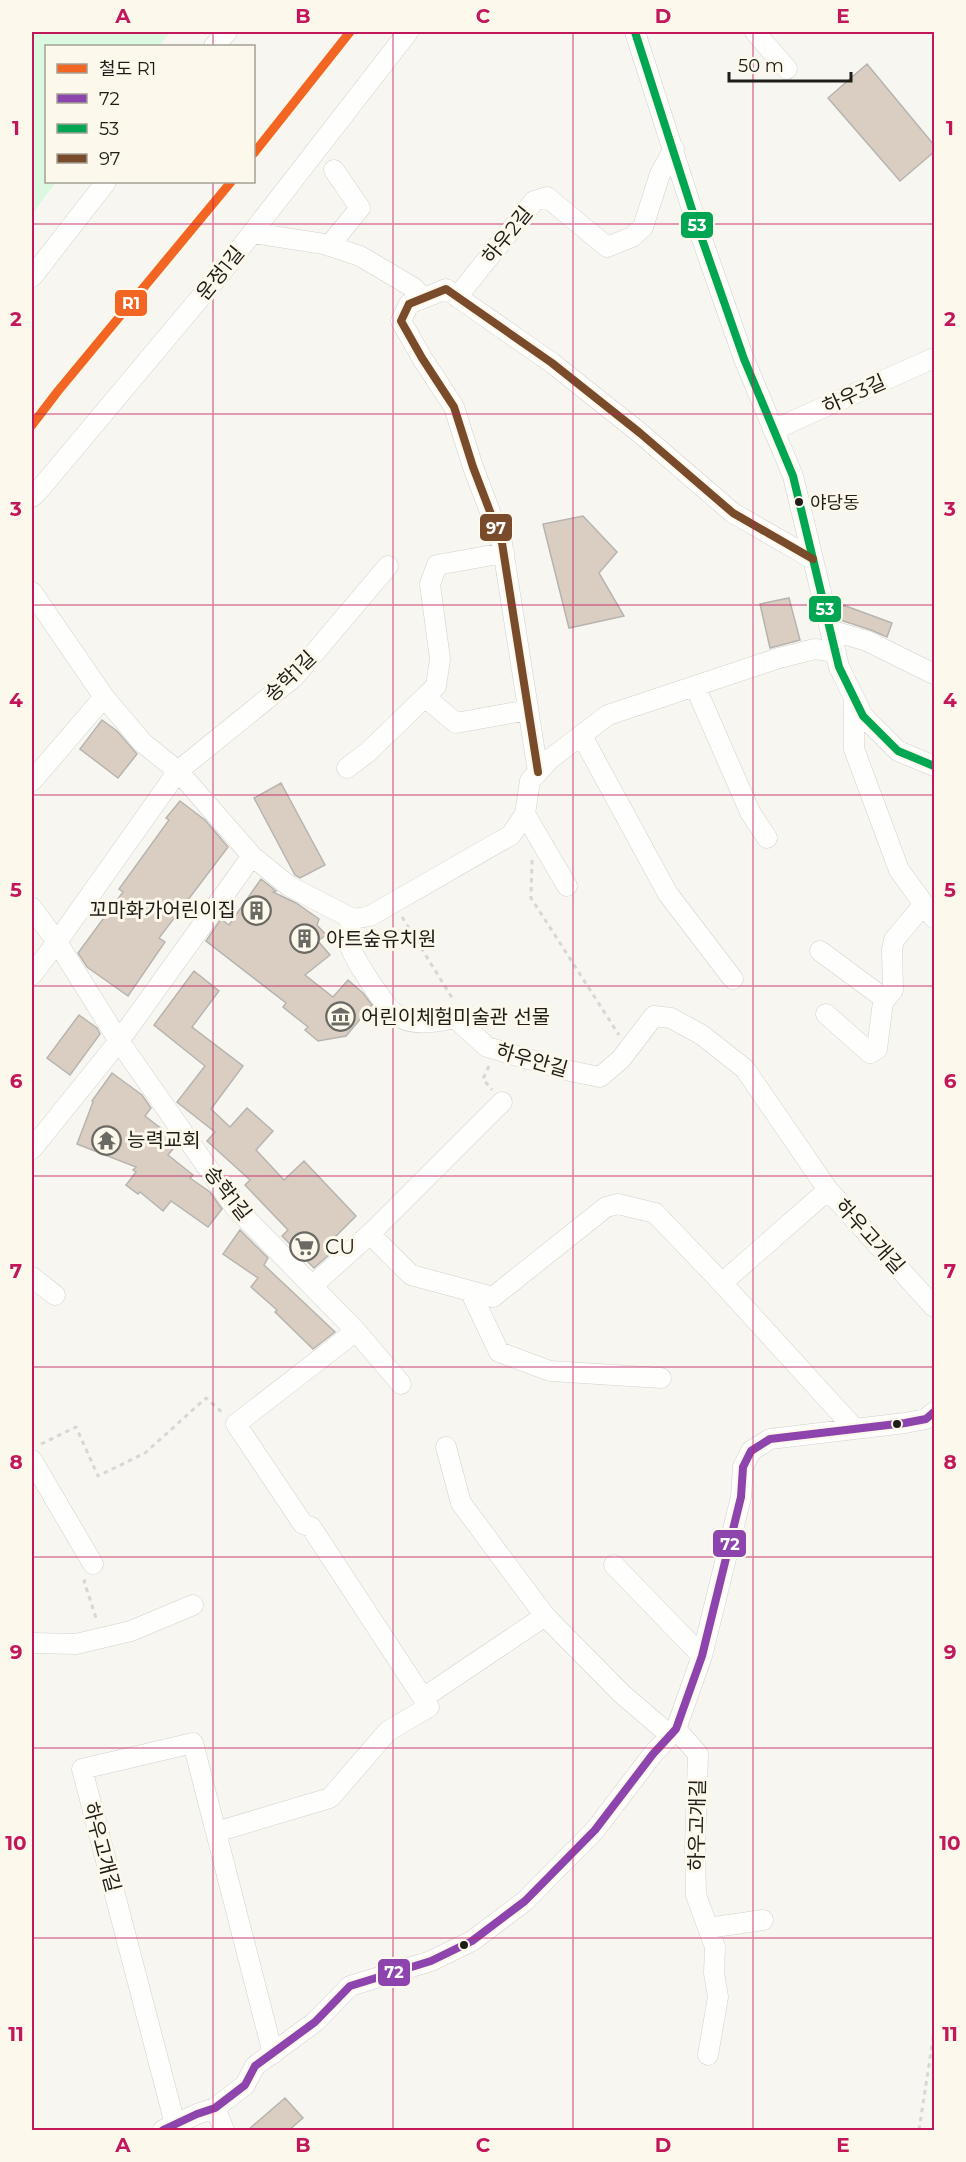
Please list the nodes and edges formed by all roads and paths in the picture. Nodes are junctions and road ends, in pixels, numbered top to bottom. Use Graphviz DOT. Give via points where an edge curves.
graph roads {
  1 [pos="227,32"];
  2 [pos="408,32"];
  3 [pos="635,32"];
  4 [pos="756,32"];
  5 [pos="215,45"];
  6 [pos="787,69"];
  7 [pos="674,149"];
  8 [pos="334,170"];
  9 [pos="105,183"];
  10 [pos="253,233"];
  11 [pos="329,246"];
  12 [pos="32,277"];
  13 [pos="457,297"];
  14 [pos="422,298"];
  15 [pos="934,358"];
  16 [pos="773,430"];
  17 [pos="36,493"];
  18 [pos="504,553"];
  19 [pos="813,559"];
  20 [pos="388,566"];
  21 [pos="32,592"];
  22 [pos="830,630"];
  23 [pos="836,652"];
  24 [pos="934,674"];
  25 [pos="695,686"];
  26 [pos="104,697"];
  27 [pos="854,697"];
  28 [pos="425,698"];
  29 [pos="528,710"];
  30 [pos="582,736"];
  31 [pos="934,766"];
  32 [pos="347,768"];
  33 [pos="178,771"];
  34 [pos="538,772"];
  35 [pos="32,781"];
  36 [pos="525,814"];
  37 [pos="767,838"];
  38 [pos="252,856"];
  39 [pos="532,856"];
  40 [pos="567,886"];
  41 [pos="393,903"];
  42 [pos="32,908"];
  43 [pos="929,911"];
  44 [pos="352,919"];
  45 [pos="57,942"];
  46 [pos="820,951"];
  47 [pos="32,975"];
  48 [pos="733,979"];
  49 [pos="885,999"];
  50 [pos="826,1014"];
  51 [pos="455,1018"];
  52 [pos="119,1041"];
  53 [pos="487,1047"];
  54 [pos="628,1049"];
  55 [pos="502,1102"];
  56 [pos="32,1149"];
  57 [pos="828,1190"];
  58 [pos="370,1234"];
  59 [pos="32,1277"];
  60 [pos="722,1283"];
  61 [pos="312,1286"];
  62 [pos="470,1291"];
  63 [pos="55,1295"];
  64 [pos="934,1307"];
  65 [pos="356,1330"];
  66 [pos="661,1378"];
  67 [pos="401,1384"];
  68 [pos="933,1418"];
  69 [pos="236,1424"];
  70 [pos="855,1429"];
  71 [pos="446,1447"];
  72 [pos="36,1452"];
  73 [pos="614,1565"];
  74 [pos="92,1571"];
  75 [pos="193,1605"];
  76 [pos="545,1616"];
  77 [pos="103,1637"];
  78 [pos="32,1643"];
  79 [pos="702,1656"];
  80 [pos="423,1698"];
  81 [pos="673,1733"];
  82 [pos="216,1832"];
  83 [pos="764,1920"];
  84 [pos="708,1928"];
  85 [pos="934,2032"];
  86 [pos="273,2054"];
  87 [pos="708,2055"];
  88 [pos="215,2108"];
  89 [pos="169,2127"];
  90 [pos="224,2130"];
  91 [pos="918,2130"];
  1 -- 5 [label="street"];
  2 -- 10 [label="street, 운정1길"];
  3 -- 7 [label="street"];
  4 -- 6 [label="street"];
  7 -- 13 [label="street, 하우2길" via="660,174 643,227 632,237 607,247 547,197 534,201"];
  7 -- 16 [label="street" via="744,359"];
  8 -- 11 [label="street" via="360,208"];
  9 -- 12 [label="street"];
  10 -- 11 [label="street"];
  10 -- 17 [label="street, 운정1길"];
  11 -- 14 [label="street" via="360,256 414,288"];
  13 -- 14 [label="street" via="446,289"];
  13 -- 19 [label="street" via="561,370 733,513"];
  14 -- 18 [label="street" via="409,304 401,321 454,407"];
  15 -- 16 [label="street, 하우3길"];
  16 -- 19 [label="street" via="793,476"];
  18 -- 28 [label="street" via="436,565 430,584 440,659 436,686"];
  18 -- 29 [label="street"];
  19 -- 22 [label="street"];
  20 -- 33 [label="street, 송학1길" via="294,677"];
  21 -- 26 [label="street"];
  22 -- 23 [label="street"];
  22 -- 24 [label="street" via="867,641"];
  23 -- 25 [label="street" via="815,650 779,658"];
  23 -- 27 [label="street"];
  25 -- 30 [label="street" via="608,715"];
  25 -- 37 [label="street" via="750,812"];
  26 -- 33 [label="street" via="143,743"];
  26 -- 35 [label="street"];
  27 -- 31 [label="street" via="863,716 898,751"];
  27 -- 43 [label="street" via="854,749 898,870"];
  28 -- 29 [label="street" via="456,723"];
  28 -- 32 [label="street"];
  29 -- 34 [label="street"];
  30 -- 34 [label="street"];
  30 -- 48 [label="street" via="668,894"];
  33 -- 38 [label="street"];
  33 -- 45 [label="street, 송학1길"];
  34 -- 36 [label="street" via="530,781"];
  36 -- 40 [label="street"];
  36 -- 41 [label="street" via="511,835"];
  38 -- 44 [label="street" via="289,886"];
  38 -- 52 [label="street"];
  39 -- 54 [label="path" via="531,898"];
  41 -- 44 [label="street" via="370,916"];
  41 -- 51 [label="path" via="457,1006"];
  42 -- 45 [label="street, 송학1길"];
  43 -- 49 [label="street" via="894,940 893,990"];
  44 -- 51 [label="street" via="348,939 357,961 397,1015 411,1021"];
  45 -- 47 [label="street, 송학1길"];
  45 -- 52 [label="street, 송학1길"];
  46 -- 49 [label="street"];
  49 -- 50 [label="street" via="877,1049 870,1053"];
  51 -- 53 [label="street, 하우안길"];
  52 -- 56 [label="street"];
  52 -- 61 [label="street, 송학1길" via="235,1207"];
  53 -- 54 [label="street, 하우안길" via="600,1077"];
  53 -- 55 [label="path" via="490,1063 483,1079"];
  54 -- 57 [label="street, 하우안길" via="654,1016 671,1018 702,1035 745,1069"];
  55 -- 58 [label="street"];
  57 -- 60 [label="street, 하우고개길"];
  57 -- 64 [label="street, 하우고개길"];
  58 -- 61 [label="street"];
  58 -- 62 [label="street" via="411,1275"];
  59 -- 63 [label="street"];
  60 -- 62 [label="street" via="655,1213 618,1204 606,1208 493,1297"];
  60 -- 70 [label="street"];
  61 -- 65 [label="street, 송학1길"];
  62 -- 66 [label="street" via="499,1352 550,1371"];
  65 -- 67 [label="street, 송학1길"];
  65 -- 69 [label="street"];
  68 -- 70 [label="street, 하우고개길"];
  69 -- 72 [label="path" via="206,1398 145,1453 98,1476 76,1428"];
  69 -- 80 [label="street" via="303,1524 311,1527"];
  70 -- 79 [label="street, 하우고개길" via="770,1439 751,1451 743,1467 741,1497"];
  71 -- 76 [label="street" via="461,1503"];
  72 -- 74 [label="street"];
  73 -- 79 [label="street"];
  74 -- 77 [label="path" via="84,1581"];
  75 -- 77 [label="street" via="130,1631"];
  76 -- 80 [label="street"];
  76 -- 81 [label="street" via="622,1694 664,1730"];
  77 -- 78 [label="street" via="76,1644"];
  79 -- 81 [label="street, 하우고개길"];
  80 -- 82 [label="street" via="429,1707 388,1731 330,1798"];
  81 -- 84 [label="street, 하우고개길" via="698,1754 696,1895"];
  81 -- 86 [label="street, 하우고개길" via="595,1830 525,1901 472,1941 430,1960 350,1986 315,2022"];
  82 -- 86 [label="street, 하우고개길"];
  82 -- 89 [label="street, 하우고개길" via="194,1743 82,1769"];
  83 -- 84 [label="street"];
  84 -- 87 [label="street, 하우고개길" via="715,1947 718,1997"];
  85 -- 91 [label="path"];
  86 -- 88 [label="street, 하우고개길" via="255,2066 244,2085"];
  88 -- 89 [label="street, 하우고개길"];
  88 -- 90 [label="street"];
}
